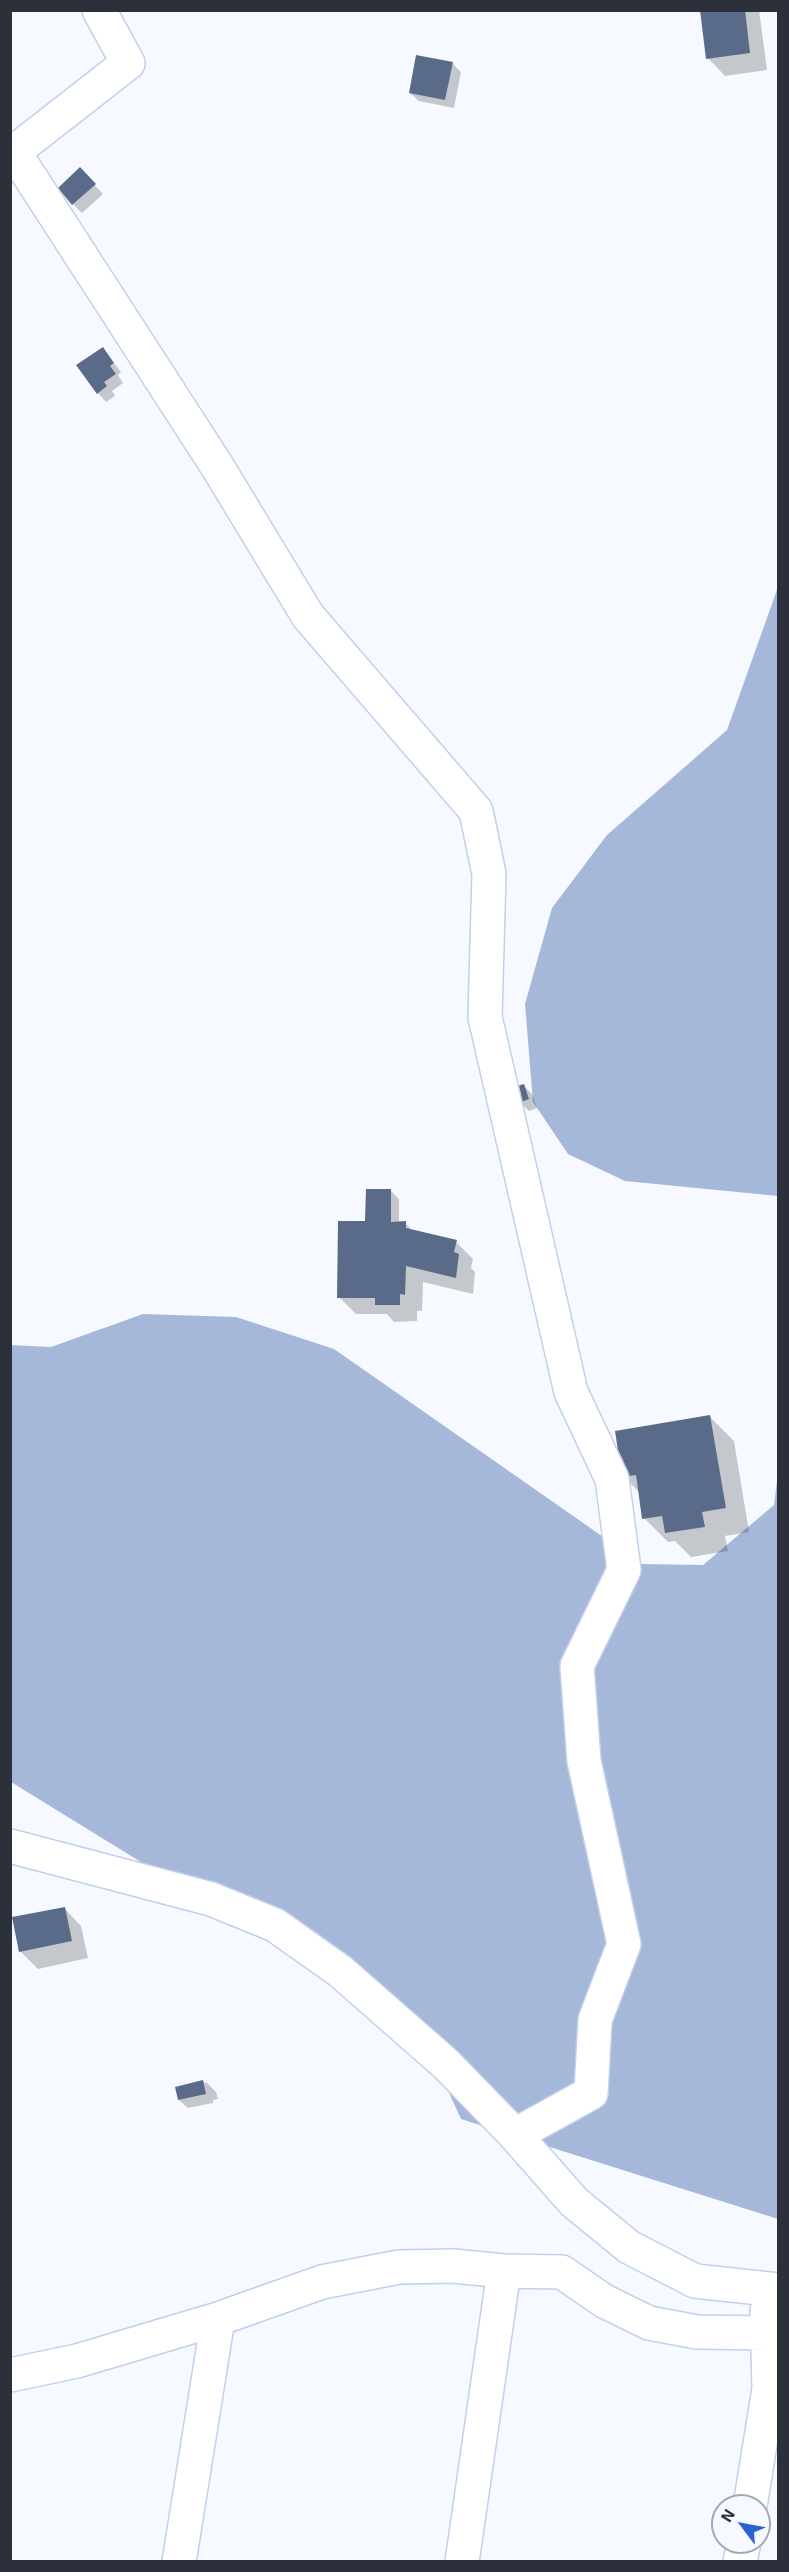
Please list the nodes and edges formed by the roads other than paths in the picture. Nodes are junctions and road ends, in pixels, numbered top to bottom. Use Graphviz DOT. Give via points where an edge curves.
graph roads {
  1 [pos="99,10"];
  2 [pos="12,152"];
  3 [pos="10,1846"];
  4 [pos="515,2135"];
  5 [pos="504,2271"];
  6 [pos="772,2290"];
  7 [pos="218,2319"];
  8 [pos="767,2333"];
  9 [pos="10,2375"];
  10 [pos="752,2494"];
  11 [pos="179,2562"];
  12 [pos="462,2562"];
  1 -- 2 [label="street" via="128,63"];
  2 -- 4 [label="street" via="205,447 308,616 476,811 489,874 485,1017 571,1392 612,1479 624,1570 577,1666 584,1761 624,1944 596,2020 591,2093"];
  3 -- 4 [label="street" via="212,1899 275,1925 340,1971 429,2048"];
  4 -- 6 [label="street" via="574,2202 630,2247 695,2281"];
  5 -- 7 [label="street" via="453,2266 399,2267 322,2282"];
  5 -- 8 [label="street" via="562,2272 604,2301 649,2324 697,2332"];
  5 -- 12 [label="street"];
  6 -- 8 [label="street"];
  7 -- 9 [label="street" via="77,2361"];
  7 -- 11 [label="street"];
  8 -- 10 [label="street" via="770,2389"];
}
